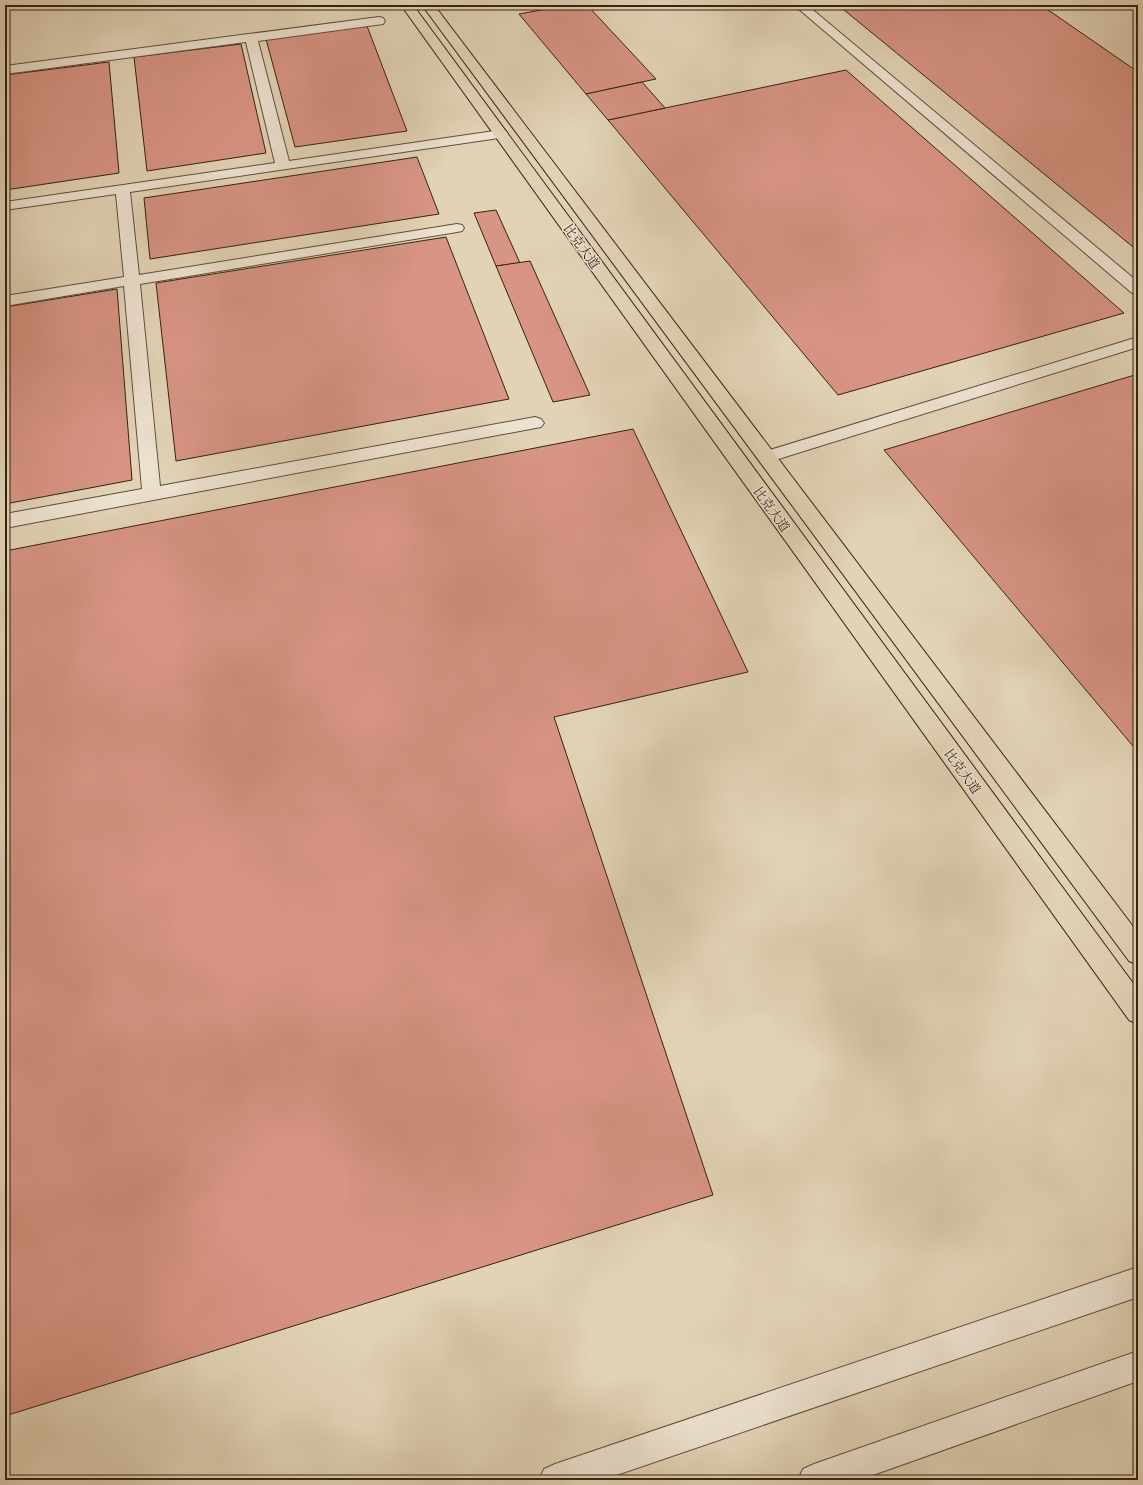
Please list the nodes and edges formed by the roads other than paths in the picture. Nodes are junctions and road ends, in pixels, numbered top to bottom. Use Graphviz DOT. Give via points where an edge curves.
graph roads {
  1 [pos="407,5"];
  2 [pos="428,5"];
  3 [pos="800,5"];
  4 [pos="379,21"];
  5 [pos="251,38"];
  6 [pos="5,70"];
  7 [pos="500,134"];
  8 [pos="283,165"];
  9 [pos="123,189"];
  10 [pos="5,206"];
  11 [pos="457,228"];
  12 [pos="132,281"];
  13 [pos="1138,290"];
  14 [pos="5,302"];
  15 [pos="1138,342"];
  16 [pos="535,423"];
  17 [pos="766,457"];
  18 [pos="152,494"];
  19 [pos="5,521"];
  20 [pos="1138,953"];
  21 [pos="1138,1012"];
  22 [pos="1138,1282"];
  23 [pos="1138,1366"];
  24 [pos="555,1480"];
  25 [pos="814,1480"];
  1 -- 7 [label="main road, 比克大道"];
  2 -- 17 [label="main road, 比克大道"];
  3 -- 13 [label="street"];
  4 -- 5 [label="street"];
  5 -- 6 [label="street"];
  5 -- 8 [label="street"];
  7 -- 8 [label="street"];
  7 -- 21 [label="main road, 比克大道"];
  8 -- 9 [label="street"];
  9 -- 10 [label="street"];
  9 -- 12 [label="street"];
  11 -- 12 [label="street"];
  12 -- 14 [label="street"];
  12 -- 18 [label="street"];
  15 -- 17 [label="street"];
  16 -- 18 [label="street"];
  17 -- 20 [label="main road, 比克大道"];
  18 -- 19 [label="street"];
  22 -- 24 [label="street"];
  23 -- 25 [label="street"];
}
